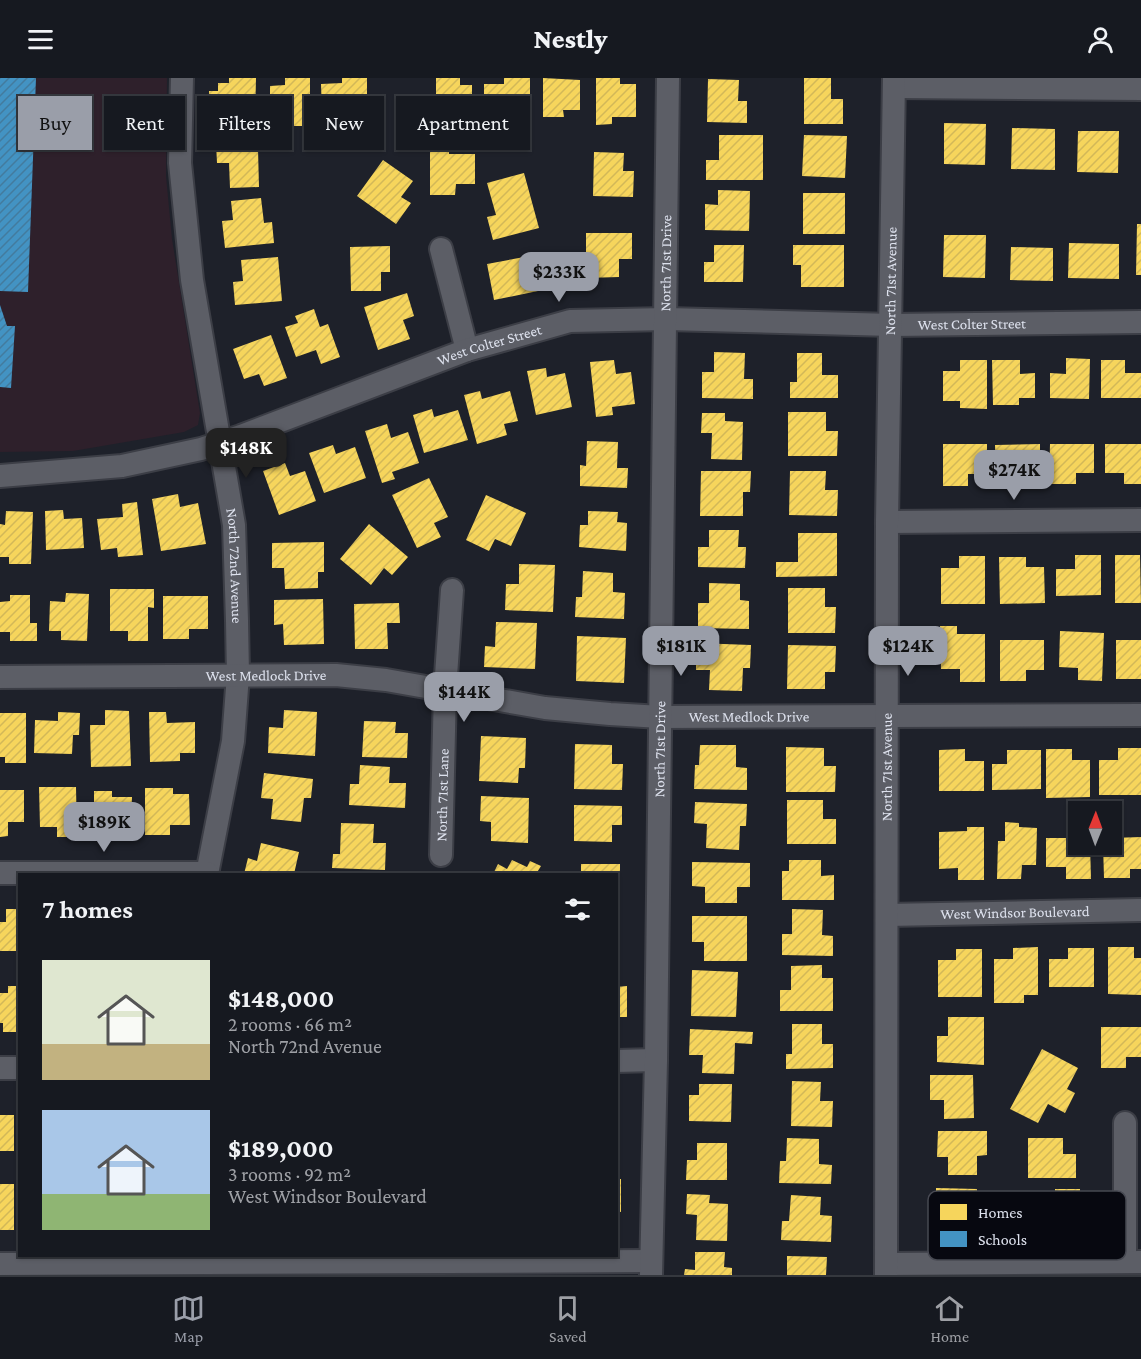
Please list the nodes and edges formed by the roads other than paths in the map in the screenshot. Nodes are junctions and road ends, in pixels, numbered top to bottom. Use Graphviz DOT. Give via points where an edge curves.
graph roads {
  1 [pos="182,78"];
  2 [pos="668,78"];
  3 [pos="894,83"];
  4 [pos="1141,89"];
  5 [pos="441,249"];
  6 [pos="667,319"];
  7 [pos="1141,322"];
  8 [pos="892,325"];
  9 [pos="467,350"];
  10 [pos="219,444"];
  11 [pos="0,476"];
  12 [pos="1141,520"];
  13 [pos="888,522"];
  14 [pos="452,590"];
  15 [pos="238,675"];
  16 [pos="0,677"];
  17 [pos="445,690"];
  18 [pos="1141,715"];
  19 [pos="661,717"];
  20 [pos="888,717"];
  21 [pos="441,855"];
  22 [pos="0,873"];
  23 [pos="18,873"];
  24 [pos="207,873"];
  25 [pos="1141,910"];
  26 [pos="887,915"];
  27 [pos="656,1060"];
  28 [pos="618,1061"];
  29 [pos="0,1068"];
  30 [pos="18,1068"];
  31 [pos="1125,1123"];
  32 [pos="153,1259"];
  33 [pos="1133,1262"];
  34 [pos="0,1264"];
  35 [pos="651,1268"];
  36 [pos="886,1270"];
  1 -- 10 [label="street, North 72nd Avenue" via="180,163 190,268"];
  2 -- 6 [label="street, North 71st Drive"];
  3 -- 4 [label="street"];
  3 -- 8 [label="street, North 71st Avenue"];
  5 -- 9 [label="street"];
  6 -- 8 [label="street, West Colter Street"];
  6 -- 9 [label="street, West Colter Street" via="570,321"];
  6 -- 19 [label="street, North 71st Drive"];
  7 -- 8 [label="street, West Colter Street"];
  8 -- 13 [label="street, North 71st Avenue"];
  9 -- 10 [label="street, West Colter Street"];
  10 -- 11 [label="street, West Colter Street" via="122,466"];
  10 -- 15 [label="street, North 72nd Avenue" via="234,525"];
  12 -- 13 [label="street"];
  13 -- 20 [label="street, North 71st Avenue"];
  14 -- 17 [label="street, North 71st Lane"];
  15 -- 16 [label="street, West Medlock Drive"];
  15 -- 17 [label="street, West Medlock Drive" via="336,675"];
  15 -- 24 [label="street, North 72nd Avenue" via="233,741"];
  17 -- 19 [label="street, West Medlock Drive" via="546,708"];
  17 -- 21 [label="street, North 71st Lane"];
  18 -- 20 [label="street, West Medlock Drive"];
  19 -- 20 [label="street, West Medlock Drive"];
  19 -- 27 [label="street, North 71st Drive"];
  20 -- 26 [label="street, North 71st Avenue"];
  22 -- 23 [label="street"];
  25 -- 26 [label="street, West Windsor Boulevard"];
  26 -- 36 [label="street, North 71st Avenue"];
  27 -- 28 [label="street"];
  27 -- 35 [label="street, North 71st Drive"];
  29 -- 30 [label="street"];
  31 -- 33 [label="street"];
  32 -- 34 [label="street"];
  32 -- 35 [label="street"];
  33 -- 36 [label="street"];
}
